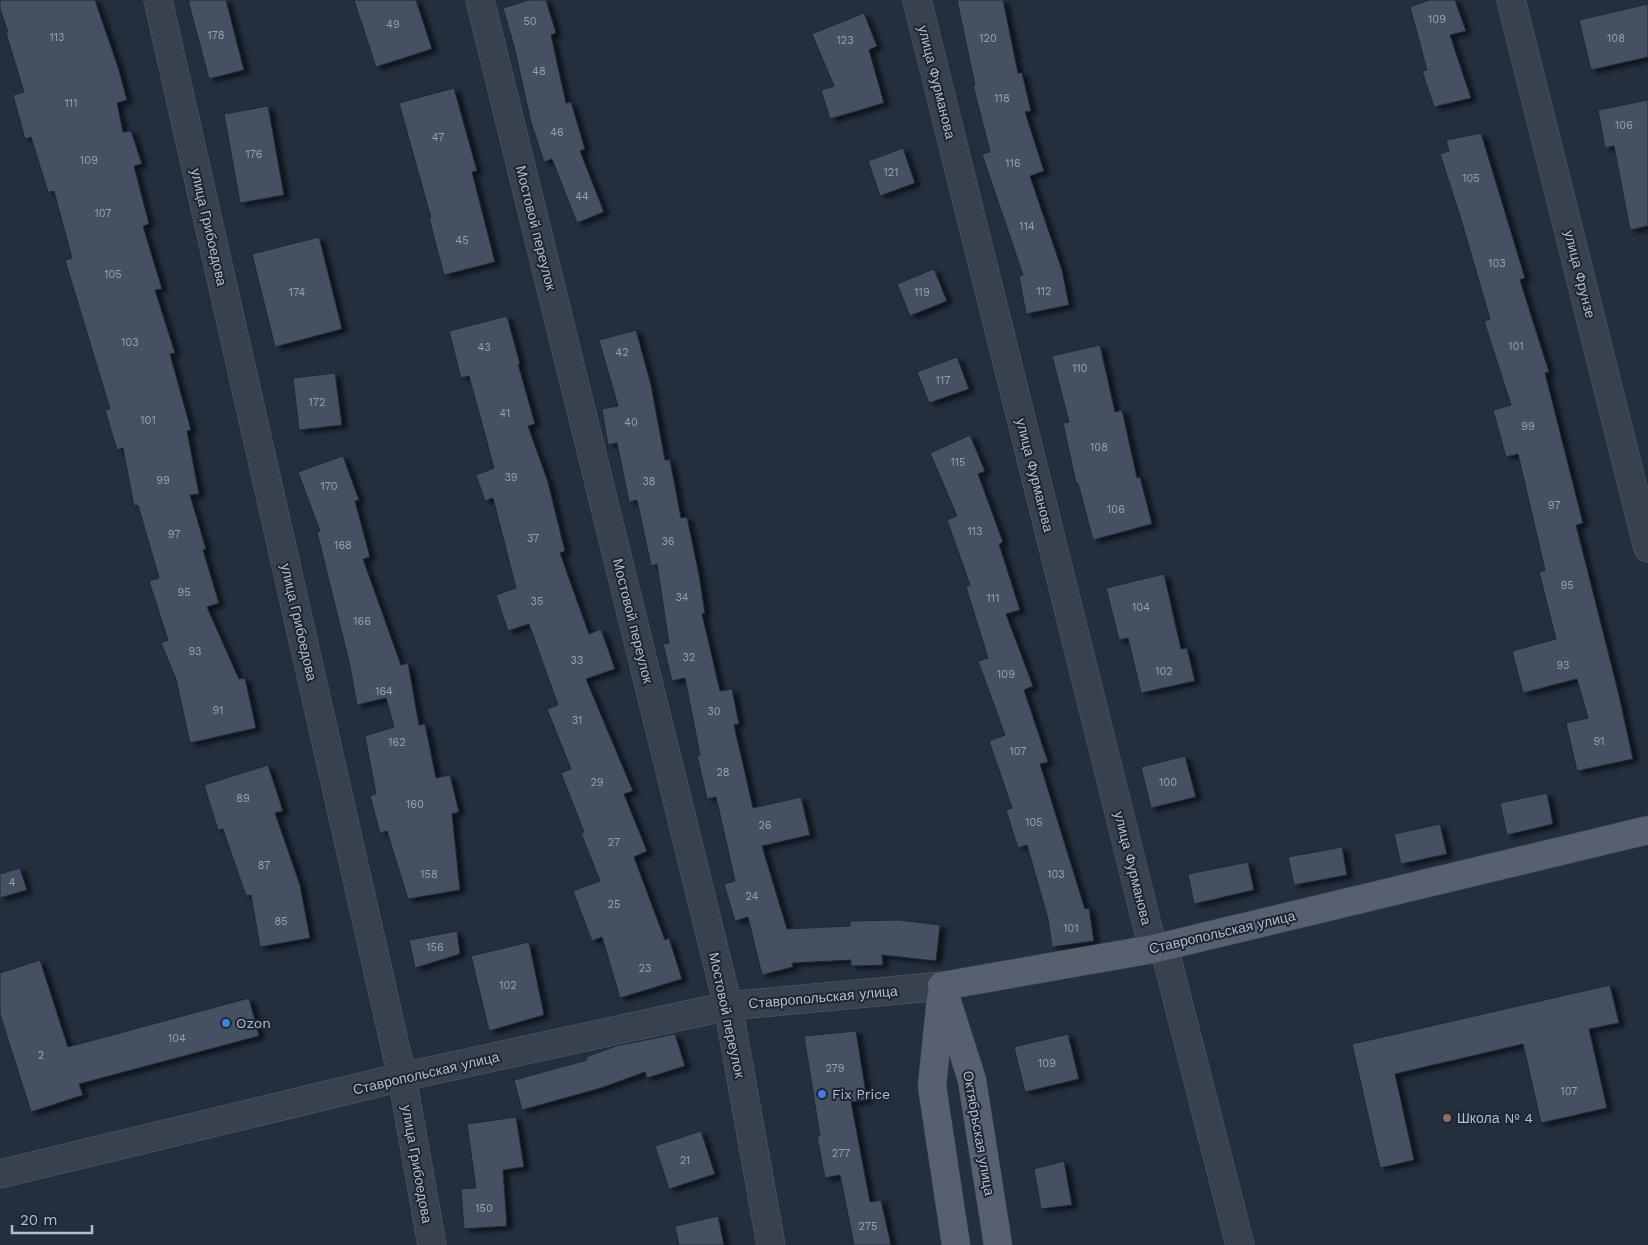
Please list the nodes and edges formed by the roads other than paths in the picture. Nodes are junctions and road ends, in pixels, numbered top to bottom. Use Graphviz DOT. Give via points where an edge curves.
graph roads {
  1 [pos="158,0"];
  2 [pos="480,0"];
  3 [pos="916,0"];
  4 [pos="1511,0"];
  5 [pos="1648,548"];
  6 [pos="1648,830"];
  7 [pos="1159,948"];
  8 [pos="942,986"];
  9 [pos="728,1006"];
  10 [pos="402,1077"];
  11 [pos="0,1174"];
  12 [pos="432,1245"];
  13 [pos="771,1245"];
  14 [pos="956,1245"];
  15 [pos="998,1245"];
  16 [pos="1240,1245"];
  1 -- 10 [label="street, улица Грибоедова"];
  2 -- 9 [label="street, Мостовой переулок"];
  3 -- 7 [label="street, улица Фурманова"];
  4 -- 5 [label="street, улица Фрунзе"];
  6 -- 7 [label="main road, Ставропольская улица"];
  7 -- 8 [label="main road, Ставропольская улица"];
  7 -- 16 [label="street, улица Фурманова"];
  8 -- 9 [label="street, Ставропольская улица"];
  8 -- 14 [label="main road" via="932,1086"];
  8 -- 15 [label="main road, Октябрьская улица" via="972,1080"];
  9 -- 10 [label="street, Ставропольская улица"];
  9 -- 13 [label="street, Мостовой переулок"];
  10 -- 11 [label="street, Ставропольская улица"];
  10 -- 12 [label="street, улица Грибоедова"];
}
